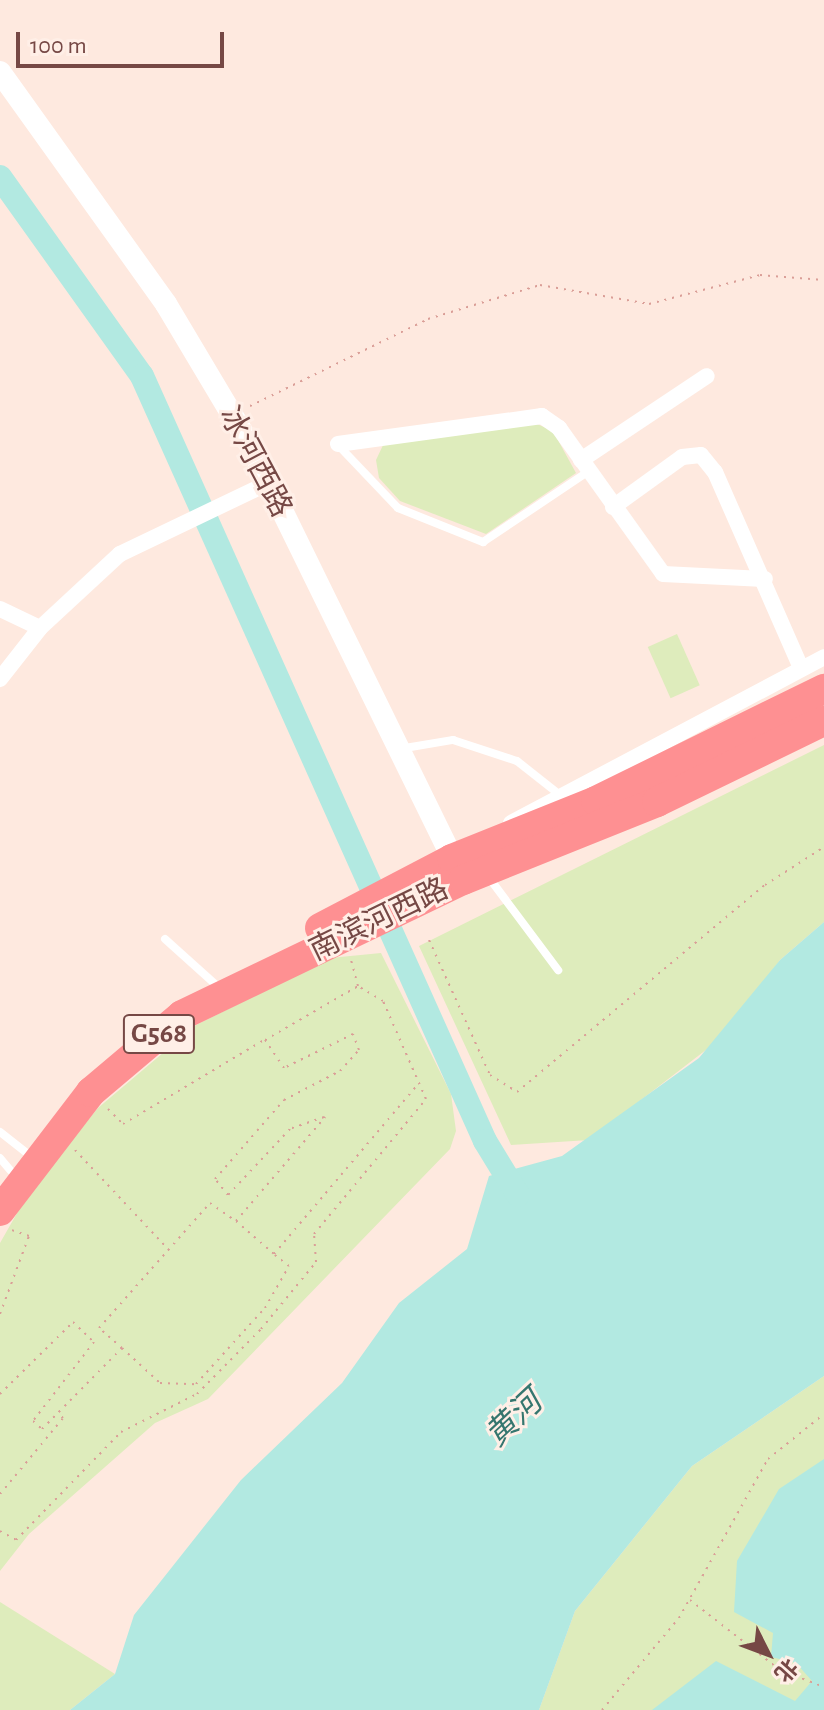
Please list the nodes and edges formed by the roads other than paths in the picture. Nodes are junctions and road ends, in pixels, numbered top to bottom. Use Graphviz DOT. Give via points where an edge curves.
graph roads {
  1 [pos="0,72"];
  2 [pos="707,376"];
  3 [pos="338,444"];
  4 [pos="585,466"];
  5 [pos="268,483"];
  6 [pos="613,507"];
  7 [pos="765,579"];
  8 [pos="0,609"];
  9 [pos="40,628"];
  10 [pos="824,657"];
  11 [pos="801,668"];
  12 [pos="0,679"];
  13 [pos="824,689"];
  14 [pos="824,721"];
  15 [pos="399,749"];
  16 [pos="559,794"];
  17 [pos="466,870"];
  18 [pos="360,924"];
  19 [pos="165,939"];
  20 [pos="558,970"];
  21 [pos="215,984"];
  22 [pos="0,1132"];
  23 [pos="9,1166"];
  24 [pos="0,1211"];
  1 -- 5 [label="main road, 冰河西路" via="166,304"];
  2 -- 4 [label="street"];
  3 -- 4 [label="street" via="542,416"];
  3 -- 4 [label="lane" via="398,508 483,542"];
  4 -- 6 [label="street"];
  5 -- 9 [label="street" via="120,554"];
  5 -- 15 [label="main road, 冰河西路"];
  6 -- 7 [label="street" via="663,574"];
  6 -- 7 [label="street" via="682,457 701,455"];
  7 -- 11 [label="street"];
  8 -- 9 [label="street"];
  9 -- 12 [label="street"];
  10 -- 11 [label="street, 南滨河西路"];
  11 -- 16 [label="street, 南滨河西路"];
  13 -- 17 [label="highway, 南滨河西路 / G568"];
  14 -- 17 [label="highway, 南滨河西路 / G568" via="657,802"];
  15 -- 16 [label="lane" via="453,740 517,761"];
  15 -- 17 [label="main road, 冰河西路"];
  16 -- 17 [label="street, 南滨河西路"];
  17 -- 18 [label="highway, 南滨河西路 / G568"];
  17 -- 20 [label="lane"];
  18 -- 21 [label="highway, 南滨河西路 / G568"];
  18 -- 24 [label="highway, 南滨河西路 / G568" via="182,1015 91,1092"];
  19 -- 21 [label="lane"];
  21 -- 23 [label="highway, 南滨河西路 / G568" via="176,1006 83,1084"];
  22 -- 23 [label="lane"];
}
